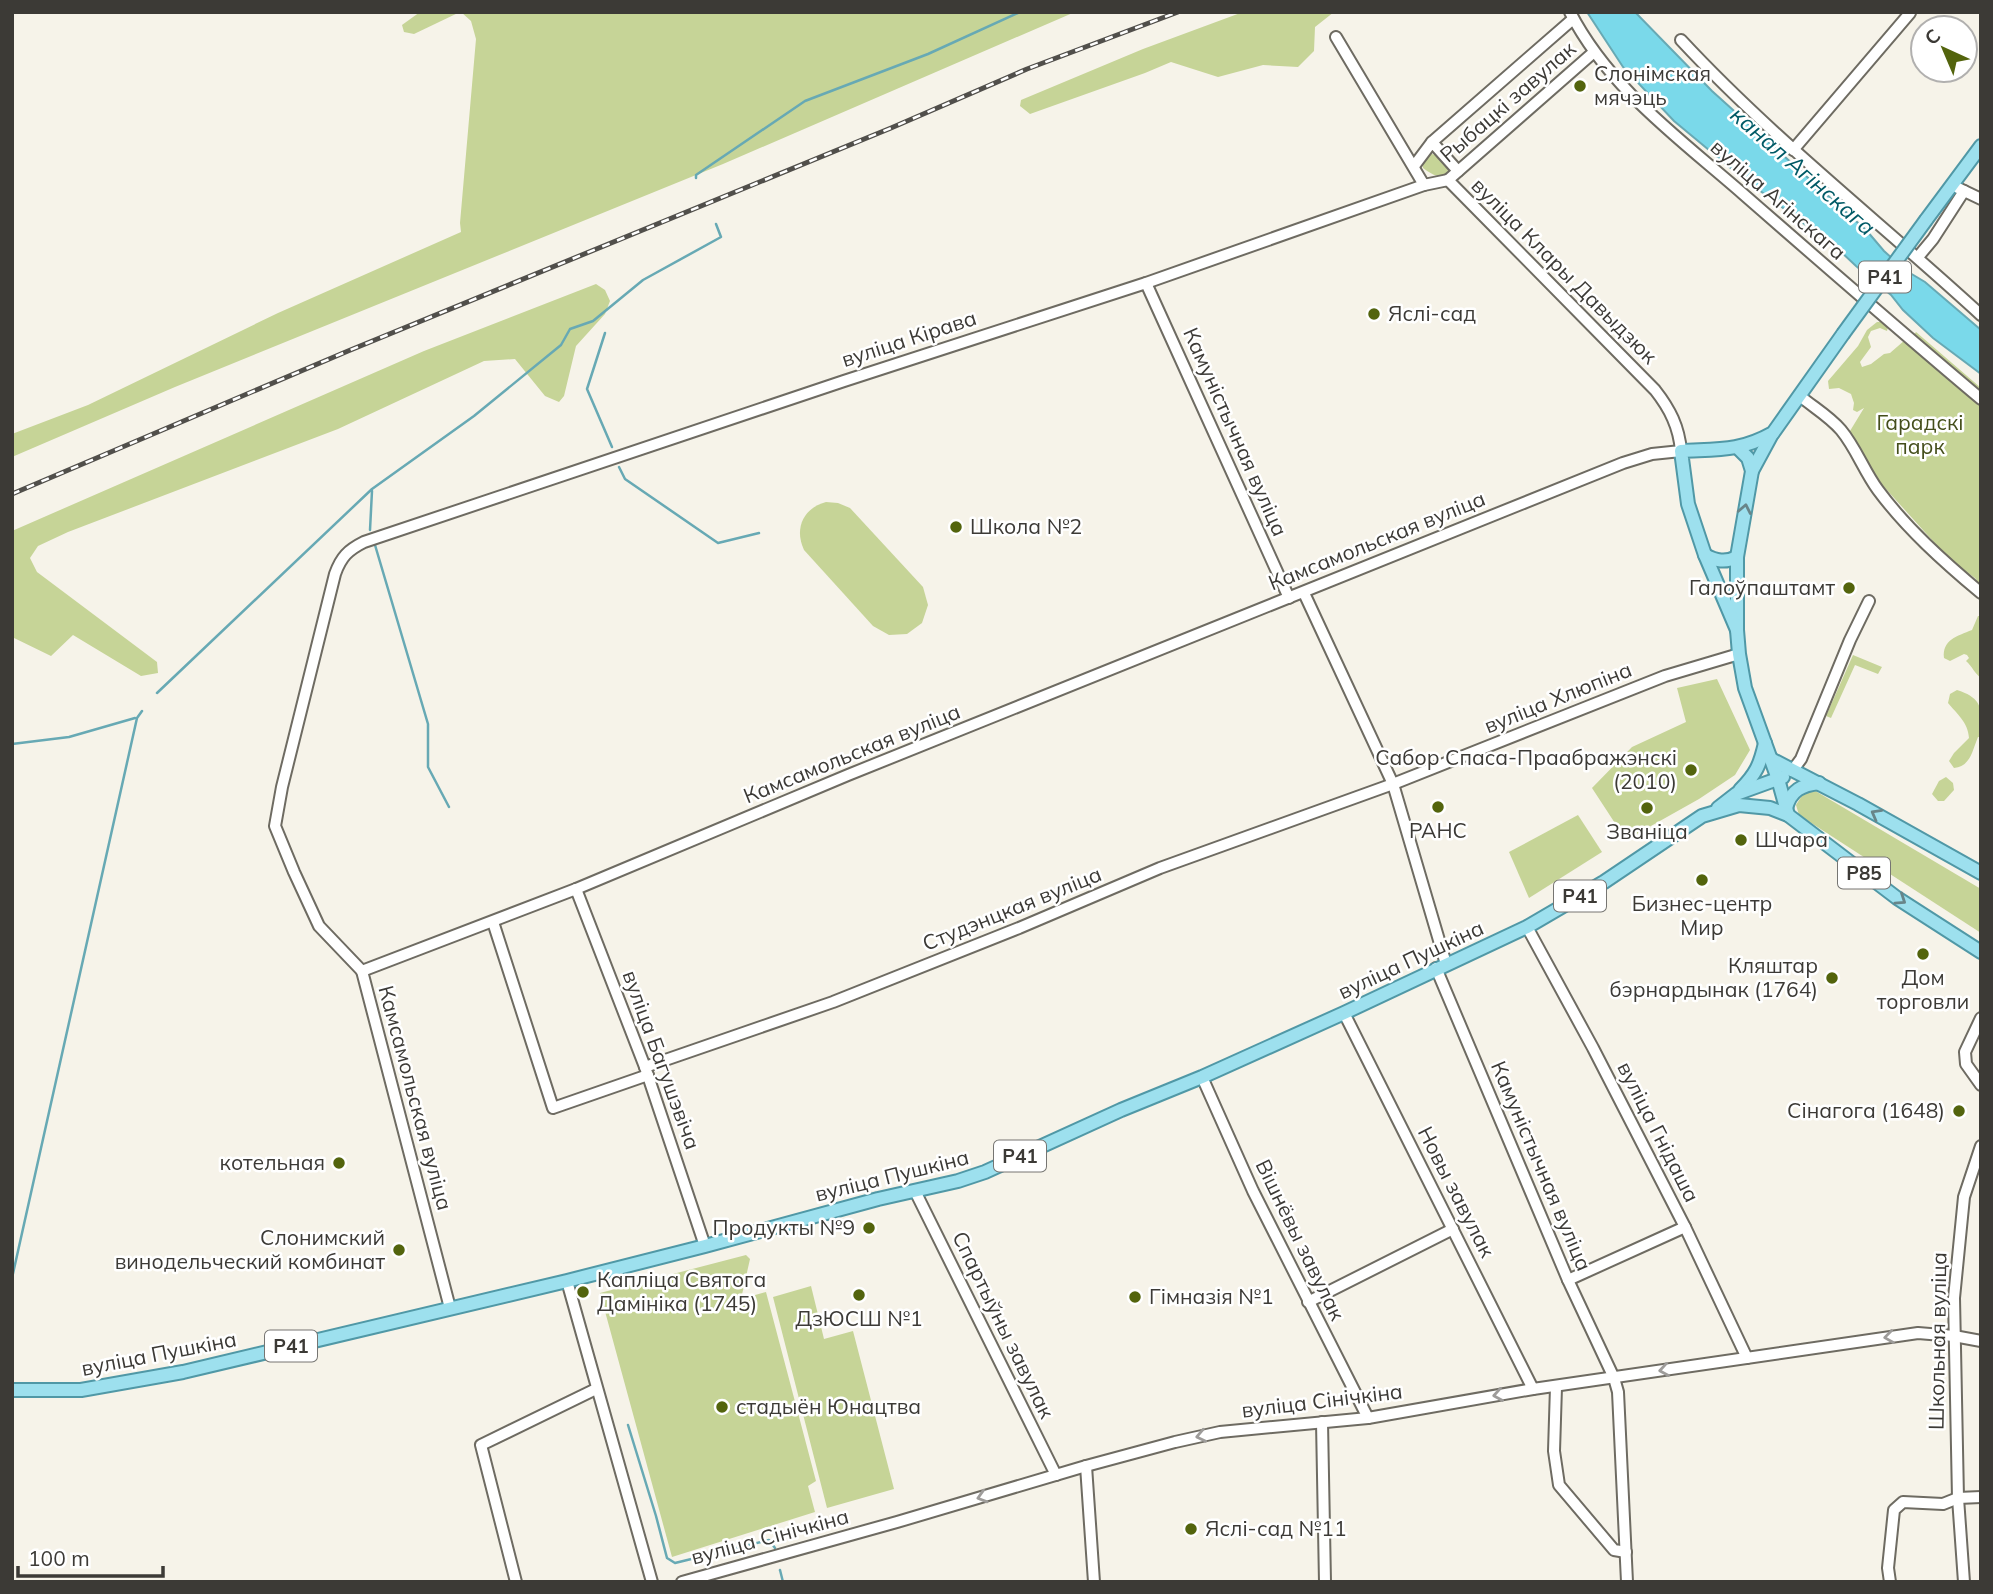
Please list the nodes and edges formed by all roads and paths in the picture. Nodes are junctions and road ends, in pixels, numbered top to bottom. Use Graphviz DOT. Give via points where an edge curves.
graph roads {
  1 [pos="1910,13"];
  2 [pos="1572,16"];
  3 [pos="1336,37"];
  4 [pos="1681,40"];
  5 [pos="1594,52"];
  6 [pos="1432,142"];
  7 [pos="1981,146"];
  8 [pos="1793,150"];
  9 [pos="1414,166"];
  10 [pos="1458,172"];
  11 [pos="1448,180"];
  12 [pos="1424,185"];
  13 [pos="1958,188"];
  14 [pos="1981,199"];
  15 [pos="1918,257"];
  16 [pos="1146,283"];
  17 [pos="1981,315"];
  18 [pos="1800,396"];
  19 [pos="1981,399"];
  20 [pos="1773,433"];
  21 [pos="1738,449"];
  22 [pos="1681,451"];
  23 [pos="1752,471"];
  24 [pos="1705,555"];
  25 [pos="1737,557"];
  26 [pos="1304,593"];
  27 [pos="1981,593"];
  28 [pos="1289,598"];
  29 [pos="1869,601"];
  30 [pos="1737,630"];
  31 [pos="1739,654"];
  32 [pos="1765,743"];
  33 [pos="1771,759"];
  34 [pos="1792,771"];
  35 [pos="1778,779"];
  36 [pos="1819,783"];
  37 [pos="1393,784"];
  38 [pos="1737,799"];
  39 [pos="1787,811"];
  40 [pos="1981,873"];
  41 [pos="576,889"];
  42 [pos="493,922"];
  43 [pos="1527,926"];
  44 [pos="1981,952"];
  45 [pos="1441,966"];
  46 [pos="362,971"];
  47 [pos="1344,1013"];
  48 [pos="1981,1018"];
  49 [pos="646,1071"];
  50 [pos="1202,1077"];
  51 [pos="1981,1085"];
  52 [pos="1980,1148"];
  53 [pos="915,1191"];
  54 [pos="1685,1227"];
  55 [pos="1453,1229"];
  56 [pos="705,1246"];
  57 [pos="1569,1280"];
  58 [pos="566,1281"];
  59 [pos="1308,1301"];
  60 [pos="450,1308"];
  61 [pos="1954,1336"];
  62 [pos="1981,1341"];
  63 [pos="1747,1358"];
  64 [pos="1615,1378"];
  65 [pos="1556,1387"];
  66 [pos="596,1389"];
  67 [pos="1533,1389"];
  68 [pos="12,1390"];
  69 [pos="1368,1418"];
  70 [pos="1322,1422"];
  71 [pos="1086,1466"];
  72 [pos="1056,1475"];
  73 [pos="1981,1497"];
  74 [pos="1958,1498"];
  75 [pos="1626,1552"];
  76 [pos="516,1582"];
  77 [pos="652,1582"];
  78 [pos="682,1582"];
  79 [pos="1094,1582"];
  80 [pos="1325,1582"];
  81 [pos="1627,1582"];
  82 [pos="1890,1582"];
  83 [pos="1964,1582"];
  1 -- 8 [label="street"];
  2 -- 5 [label="street, вуліца Агінскага"];
  2 -- 6 [label="street"];
  3 -- 9 [label="street"];
  4 -- 8 [label="street"];
  5 -- 10 [label="street, Рыбацкі завулак"];
  5 -- 19 [label="street, вуліца Агінскага" via="1629,95"];
  6 -- 9 [label="street"];
  6 -- 10 [label="street"];
  7 -- 13 [label="main road, Р41"];
  8 -- 15 [label="street"];
  9 -- 12 [label="street"];
  10 -- 11 [label="street, Рыбацкі завулак"];
  11 -- 12 [label="street, вуліца Клары Давыдзюк"];
  11 -- 22 [label="street, вуліца Клары Давыдзюк" via="1656,390 1668,406"];
  12 -- 16 [label="street, вуліца Кірава"];
  13 -- 14 [label="street"];
  13 -- 15 [label="street" via="1933,239"];
  13 -- 18 [label="main road, Р41, bridge" via="1927,220"];
  15 -- 17 [label="street"];
  16 -- 28 [label="street, Камуністычная вуліца"];
  16 -- 46 [label="street, вуліца Кірава" via="350,549 340,559 275,826 319,926"];
  18 -- 20 [label="main road, Р41"];
  18 -- 27 [label="street" via="1842,431 1877,489 1905,521"];
  20 -- 21 [label="main road, Р41"];
  20 -- 23 [label="main road, Р41"];
  21 -- 22 [label="main road, Р41"];
  21 -- 23 [label="main road" via="1748,458"];
  22 -- 24 [label="main road, Р41" via="1688,504"];
  22 -- 26 [label="street, Камсамольская вуліца" via="1623,463"];
  25 -- 23 [label="main road, Р41, one-way"];
  24 -- 25 [label="main road" via="1721,561"];
  24 -- 30 [label="main road, Р41"];
  25 -- 30 [label="main road, Р41"];
  26 -- 28 [label="street, Камсамольская вуліца"];
  26 -- 37 [label="street, Камуністычная вуліца"];
  28 -- 41 [label="street, Камсамольская вуліца"];
  29 -- 34 [label="street"];
  30 -- 31 [label="main road, Р41"];
  31 -- 32 [label="main road, Р41" via="1745,688"];
  31 -- 37 [label="street, вуліца Хлюпіна" via="1665,676"];
  32 -- 33 [label="main road, Р41"];
  32 -- 38 [label="main road" via="1759,767"];
  33 -- 34 [label="main road"];
  33 -- 35 [label="main road, Р41"];
  34 -- 35 [label="main road"];
  34 -- 36 [label="main road"];
  35 -- 38 [label="main road, Р41" via="1759,797"];
  35 -- 39 [label="main road, Р41"];
  36 -- 39 [label="main road" via="1798,788 1788,799"];
  40 -- 36 [label="main road, Р85, one-way"];
  37 -- 45 [label="street, Камуністычная вуліца"];
  37 -- 49 [label="street, Студэнцкая вуліца" via="1160,868 833,1002"];
  38 -- 39 [label="main road, вуліца Пушкіна / Р41"];
  38 -- 43 [label="main road, вуліца Пушкіна / Р41"];
  39 -- 44 [label="main road, Р85, one-way" via="1898,898"];
  41 -- 42 [label="street, Камсамольская вуліца"];
  41 -- 49 [label="street, вуліца Багушэвіча"];
  42 -- 46 [label="street, Камсамольская вуліца"];
  42 -- 49 [label="street, Студэнцкая вуліца" via="553,1108"];
  43 -- 45 [label="main road, вуліца Пушкіна / Р41"];
  43 -- 54 [label="street, вуліца Гнідаша"];
  45 -- 47 [label="main road, вуліца Пушкіна / Р41"];
  45 -- 57 [label="street, Камуністычная вуліца"];
  46 -- 60 [label="street, Камсамольская вуліца"];
  47 -- 50 [label="main road, вуліца Пушкіна / Р41"];
  47 -- 55 [label="street, Новы завулак"];
  48 -- 51 [label="street" via="1965,1052 1966,1065"];
  49 -- 56 [label="street, вуліца Багушэвіча"];
  50 -- 53 [label="main road, вуліца Пушкіна / Р41" via="985,1172"];
  50 -- 59 [label="street, Вішнёвы завулак"];
  52 -- 61 [label="street, Школьная вуліца" via="1962,1209"];
  53 -- 56 [label="main road, вуліца Пушкіна / Р41"];
  53 -- 72 [label="street, Спартыўны завулак"];
  54 -- 57 [label="street"];
  54 -- 63 [label="street, вуліца Гнідаша"];
  55 -- 59 [label="street"];
  55 -- 67 [label="street, Новы завулак"];
  56 -- 58 [label="main road, вуліца Пушкіна / Р41"];
  57 -- 64 [label="street, Камуністычная вуліца"];
  58 -- 60 [label="main road, вуліца Пушкіна / Р41"];
  58 -- 66 [label="street"];
  59 -- 69 [label="street, Вішнёвы завулак"];
  60 -- 68 [label="main road, вуліца Пушкіна / Р41" via="183,1372 81,1390"];
  61 -- 62 [label="street, вуліца Сінічкіна"];
  61 -- 63 [label="street, вуліца Сінічкіна, one-way" via="1918,1333"];
  61 -- 74 [label="street, Школьная вуліца"];
  63 -- 64 [label="street, вуліца Сінічкіна, one-way"];
  64 -- 65 [label="street, вуліца Сінічкіна"];
  64 -- 75 [label="street, Камуністычная вуліца"];
  65 -- 67 [label="street, вуліца Сінічкіна"];
  65 -- 75 [label="street" via="1553,1451 1559,1485 1614,1550"];
  66 -- 76 [label="street" via="481,1445"];
  66 -- 77 [label="street"];
  67 -- 69 [label="street, вуліца Сінічкіна, one-way"];
  69 -- 70 [label="street, вуліца Сінічкіна"];
  70 -- 71 [label="street, вуліца Сінічкіна, one-way" via="1220,1433"];
  70 -- 80 [label="street"];
  71 -- 72 [label="street, вуліца Сінічкіна"];
  71 -- 79 [label="street"];
  72 -- 78 [label="street, вуліца Сінічкіна, one-way"];
  73 -- 74 [label="street"];
  74 -- 82 [label="street" via="1943,1504 1898,1504"];
  74 -- 83 [label="street, Школьная вуліца"];
  75 -- 81 [label="street, Камуністычная вуліца"];
}
